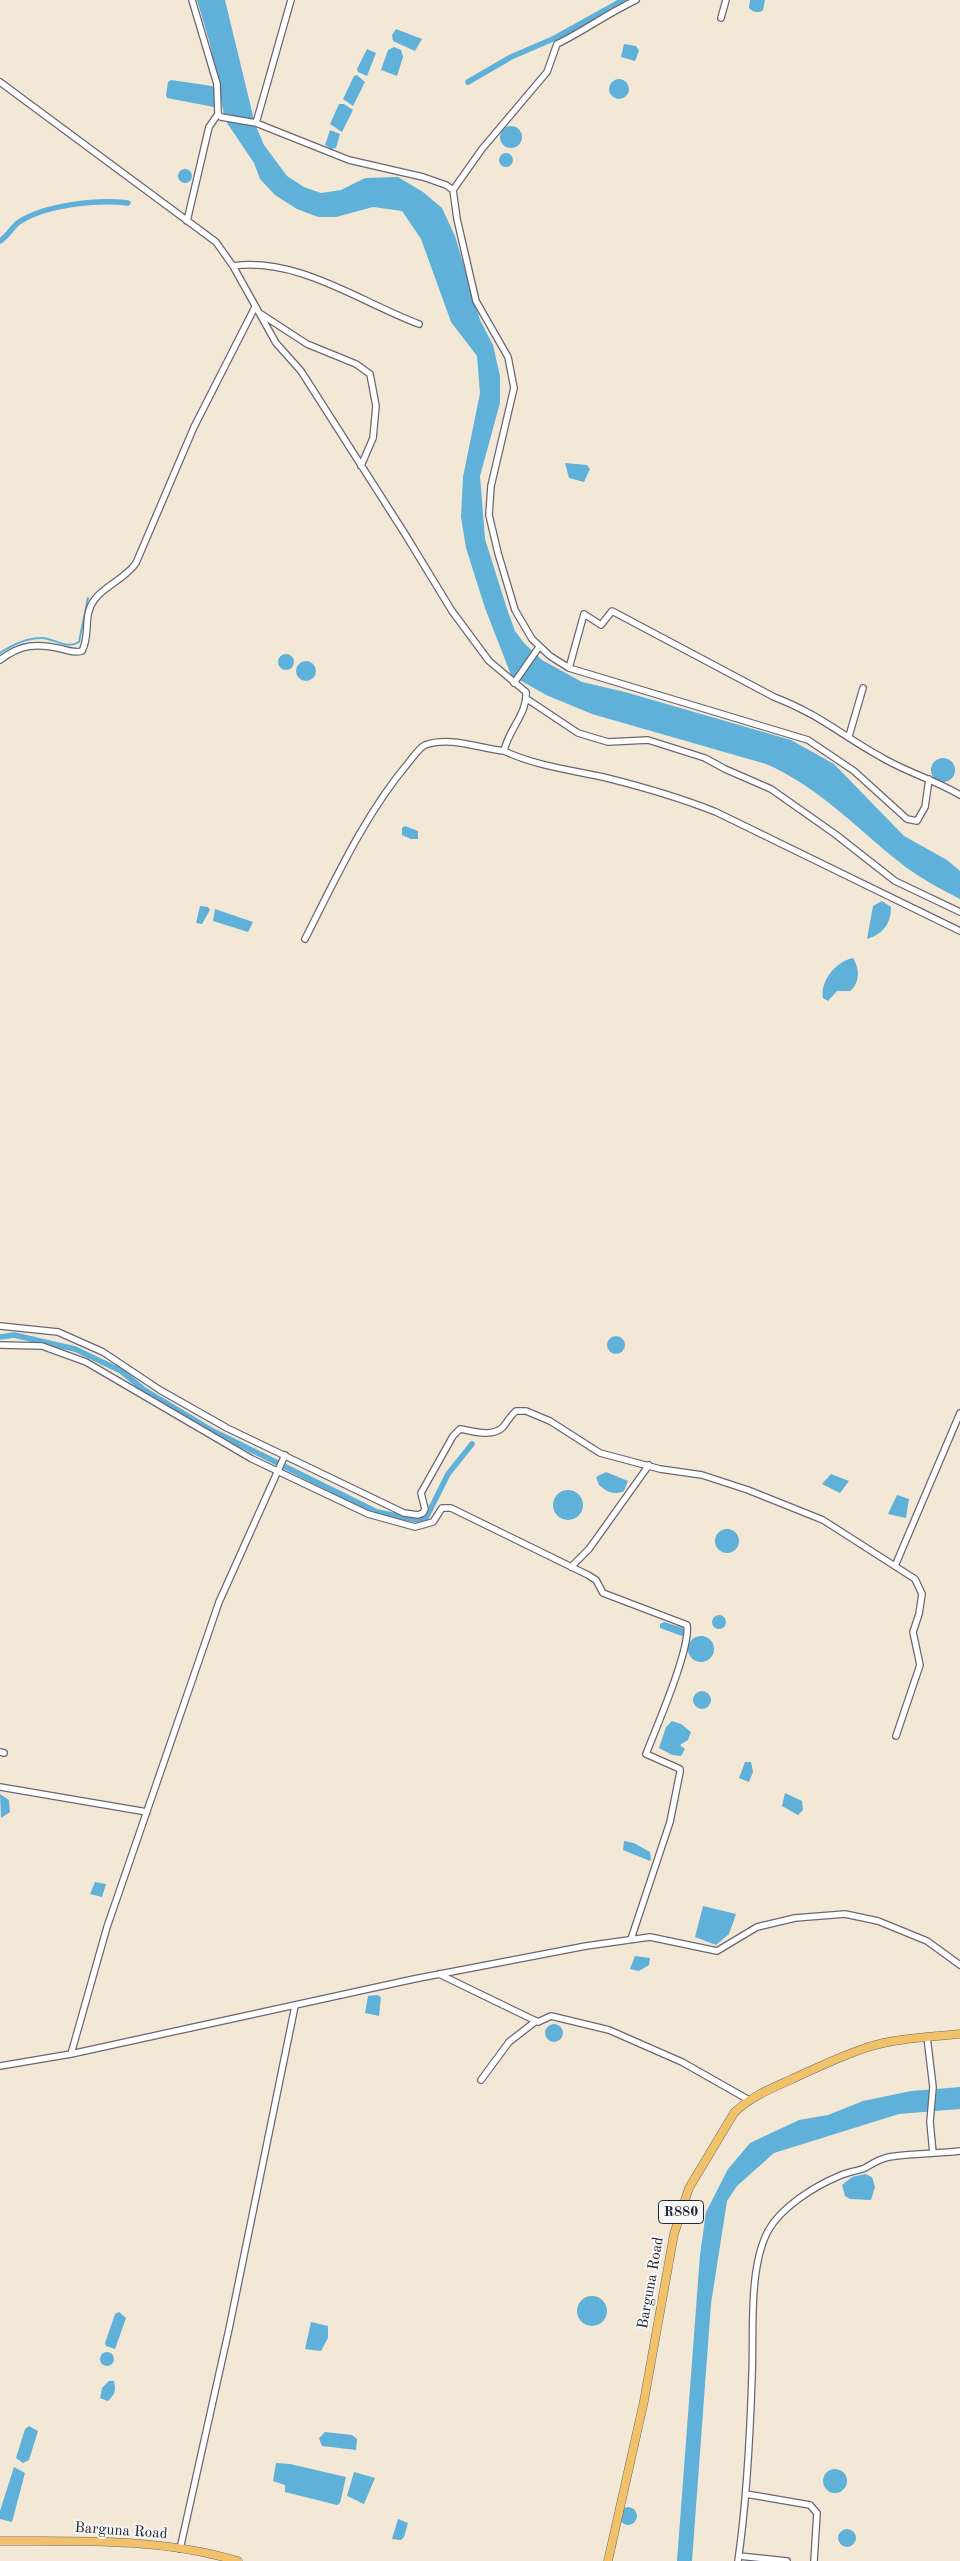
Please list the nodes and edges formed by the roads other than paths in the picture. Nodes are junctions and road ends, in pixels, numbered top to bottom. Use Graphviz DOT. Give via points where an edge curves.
graph roads {
  1 [pos="192,0"];
  2 [pos="291,0"];
  3 [pos="636,0"];
  4 [pos="726,0"];
  5 [pos="721,18"];
  6 [pos="0,82"];
  7 [pos="219,115"];
  8 [pos="256,122"];
  9 [pos="453,190"];
  10 [pos="187,221"];
  11 [pos="233,266"];
  12 [pos="255,307"];
  13 [pos="259,313"];
  14 [pos="419,324"];
  15 [pos="361,466"];
  16 [pos="539,647"];
  17 [pos="0,660"];
  18 [pos="569,668"];
  19 [pos="514,683"];
  20 [pos="863,688"];
  21 [pos="526,699"];
  22 [pos="849,736"];
  23 [pos="504,750"];
  24 [pos="929,779"];
  25 [pos="960,795"];
  26 [pos="960,912"];
  27 [pos="960,931"];
  28 [pos="305,939"];
  29 [pos="0,1326"];
  30 [pos="0,1345"];
  31 [pos="960,1413"];
  32 [pos="285,1455"];
  33 [pos="650,1466"];
  34 [pos="278,1472"];
  35 [pos="895,1566"];
  36 [pos="571,1567"];
  37 [pos="896,1736"];
  38 [pos="0,1787"];
  39 [pos="147,1812"];
  40 [pos="631,1939"];
  41 [pos="960,1965"];
  42 [pos="439,1974"];
  43 [pos="295,2006"];
  44 [pos="536,2021"];
  45 [pos="960,2034"];
  46 [pos="927,2037"];
  47 [pos="71,2054"];
  48 [pos="0,2066"];
  49 [pos="481,2080"];
  50 [pos="749,2100"];
  51 [pos="960,2151"];
  52 [pos="932,2153"];
  53 [pos="746,2494"];
  54 [pos="0,2541"];
  55 [pos="180,2549"];
  56 [pos="738,2558"];
  57 [pos="238,2561"];
  58 [pos="608,2561"];
  59 [pos="786,2561"];
  60 [pos="814,2561"];
  1 -- 7 [label="street" via="217,84"];
  2 -- 8 [label="street"];
  3 -- 9 [label="street" via="557,44 547,72 482,149"];
  4 -- 5 [label="street"];
  6 -- 10 [label="street"];
  7 -- 8 [label="street"];
  7 -- 10 [label="street" via="209,126"];
  8 -- 9 [label="street" via="349,160 423,177"];
  9 -- 16 [label="street" via="476,301 508,357 514,388 491,486 489,515 515,610"];
  10 -- 11 [label="street" via="216,242"];
  11 -- 12 [label="street"];
  11 -- 14 [label="street" via="253,263 305,275"];
  12 -- 13 [label="street"];
  12 -- 17 [label="street" via="194,427 136,563 131,571 92,603 82,651 38,644 13,651"];
  13 -- 15 [label="street" via="276,343 301,371"];
  13 -- 15 [label="street" via="307,344 356,364 370,374 376,406 373,438"];
  15 -- 19 [label="street" via="452,611 489,661"];
  16 -- 18 [label="street"];
  16 -- 19 [label="street"];
  18 -- 22 [label="street" via="584,614 601,625 612,611"];
  18 -- 24 [label="street" via="808,740 854,771 907,819 917,821 922,815"];
  19 -- 21 [label="street" via="526,692"];
  20 -- 22 [label="street"];
  21 -- 23 [label="street" via="506,738"];
  21 -- 26 [label="street" via="578,734 608,742 656,742 705,758 772,789 895,881"];
  22 -- 24 [label="street" via="881,757"];
  23 -- 27 [label="street" via="691,802"];
  23 -- 28 [label="street" via="444,741 422,746 396,778 352,847"];
  24 -- 25 [label="street"];
  29 -- 32 [label="street" via="58,1332 103,1352 172,1397"];
  30 -- 34 [label="street" via="42,1346 86,1362 210,1436"];
  31 -- 35 [label="street"];
  32 -- 33 [label="street" via="404,1513 418,1515 425,1509 421,1492 453,1436 460,1429 493,1433 516,1411 526,1411 550,1421 600,1453"];
  32 -- 34 [label="street"];
  33 -- 35 [label="street" via="702,1475 823,1520"];
  33 -- 36 [label="street" via="589,1549"];
  34 -- 36 [label="street" via="368,1514 415,1528 429,1525 442,1508 451,1508"];
  34 -- 39 [label="street" via="219,1602"];
  35 -- 37 [label="street" via="915,1579 922,1594 914,1632 920,1665"];
  36 -- 40 [label="street" via="596,1580 603,1593 687,1625 682,1657 646,1754 680,1769 680,1772 670,1822"];
  38 -- 39 [label="street"];
  39 -- 47 [label="street" via="108,1927"];
  40 -- 41 [label="street" via="650,1937 717,1952 757,1927 795,1918 845,1914 878,1922 927,1941"];
  40 -- 42 [label="street"];
  42 -- 43 [label="street"];
  42 -- 44 [label="street"];
  43 -- 47 [label="street"];
  43 -- 55 [label="street"];
  44 -- 49 [label="street" via="509,2042"];
  44 -- 50 [label="street" via="551,2016 609,2030 682,2062"];
  45 -- 46 [label="main road, Barguna Road / R880"];
  46 -- 50 [label="main road, Barguna Road / R880" via="870,2047 826,2063"];
  46 -- 52 [label="street" via="933,2088"];
  47 -- 48 [label="street"];
  50 -- 58 [label="main road, Barguna Road / R880" via="734,2113 689,2188 674,2234 644,2401"];
  51 -- 52 [label="street"];
  52 -- 53 [label="street" via="887,2158 840,2176 819,2186 786,2210 768,2230 755,2285"];
  53 -- 56 [label="street"];
  53 -- 60 [label="street" via="810,2505 817,2512"];
  54 -- 55 [label="main road, Barguna Road" via="76,2541"];
  55 -- 57 [label="main road, Barguna Road"];
  56 -- 59 [label="street"];
}
